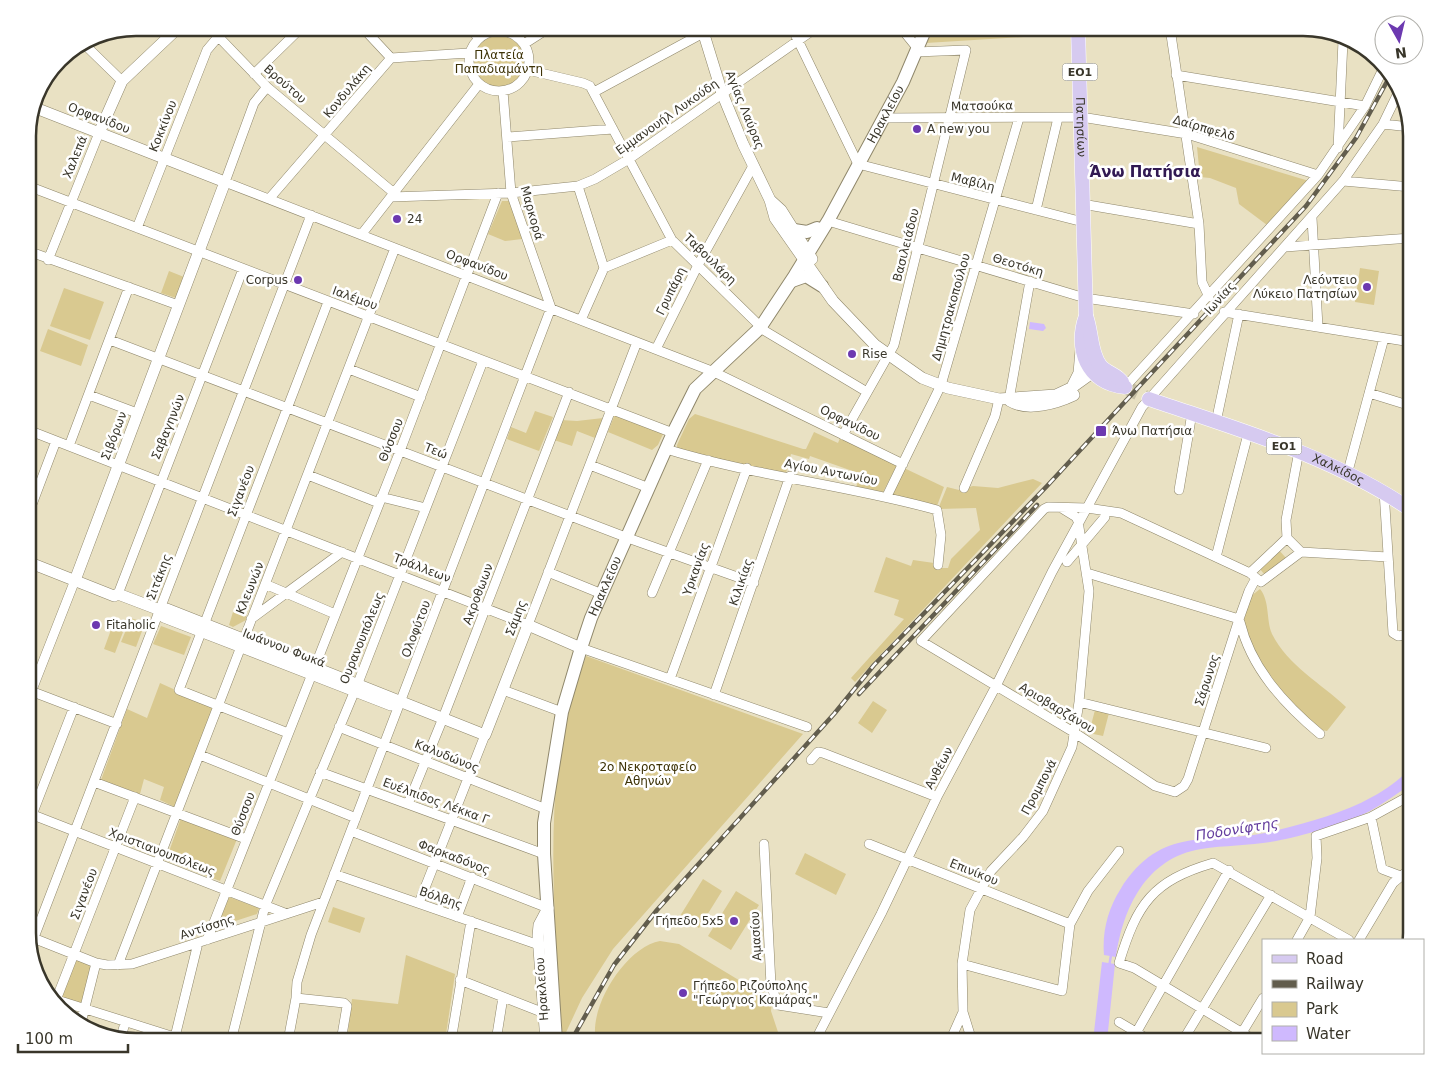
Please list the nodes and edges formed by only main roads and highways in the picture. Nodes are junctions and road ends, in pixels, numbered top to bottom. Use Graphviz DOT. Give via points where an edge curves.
graph roads {
  1 [pos="923,36"];
  2 [pos="1078,36"];
  3 [pos="822,225"];
  4 [pos="794,230"];
  5 [pos="804,255"];
  6 [pos="792,281"];
  7 [pos="822,286"];
  8 [pos="773,306"];
  9 [pos="1086,316"];
  10 [pos="1099,372"];
  11 [pos="1125,386"];
  12 [pos="1149,399"];
  13 [pos="1403,504"];
  14 [pos="555,1033"];
  1 -- 3 [label="main road, Ηρακλείου" via="884,118"];
  2 -- 9 [label="main road, Πατησίων / ΕΟ1"];
  3 -- 4 [label="main road" via="807,232"];
  3 -- 5 [label="main road, Ηρακλείου"];
  5 -- 6 [label="main road, Ηρακλείου"];
  5 -- 8 [label="main road, Ηρακλείου"];
  6 -- 7 [label="main road" via="806,276"];
  6 -- 8 [label="main road, Ηρακλείου"];
  8 -- 14 [label="main road, Ηρακλείου" via="761,326 696,389 673,433 581,648 562,712 546,809 544,854"];
  9 -- 10 [label="main road, Πατησίων / ΕΟ1"];
  9 -- 10 [label="main road, Πατησίων / ΕΟ1" via="1081,328 1087,363"];
  10 -- 11 [label="main road" via="1118,386"];
  12 -- 13 [label="main road, Χαλκίδος / ΕΟ1" via="1348,471"];
}
